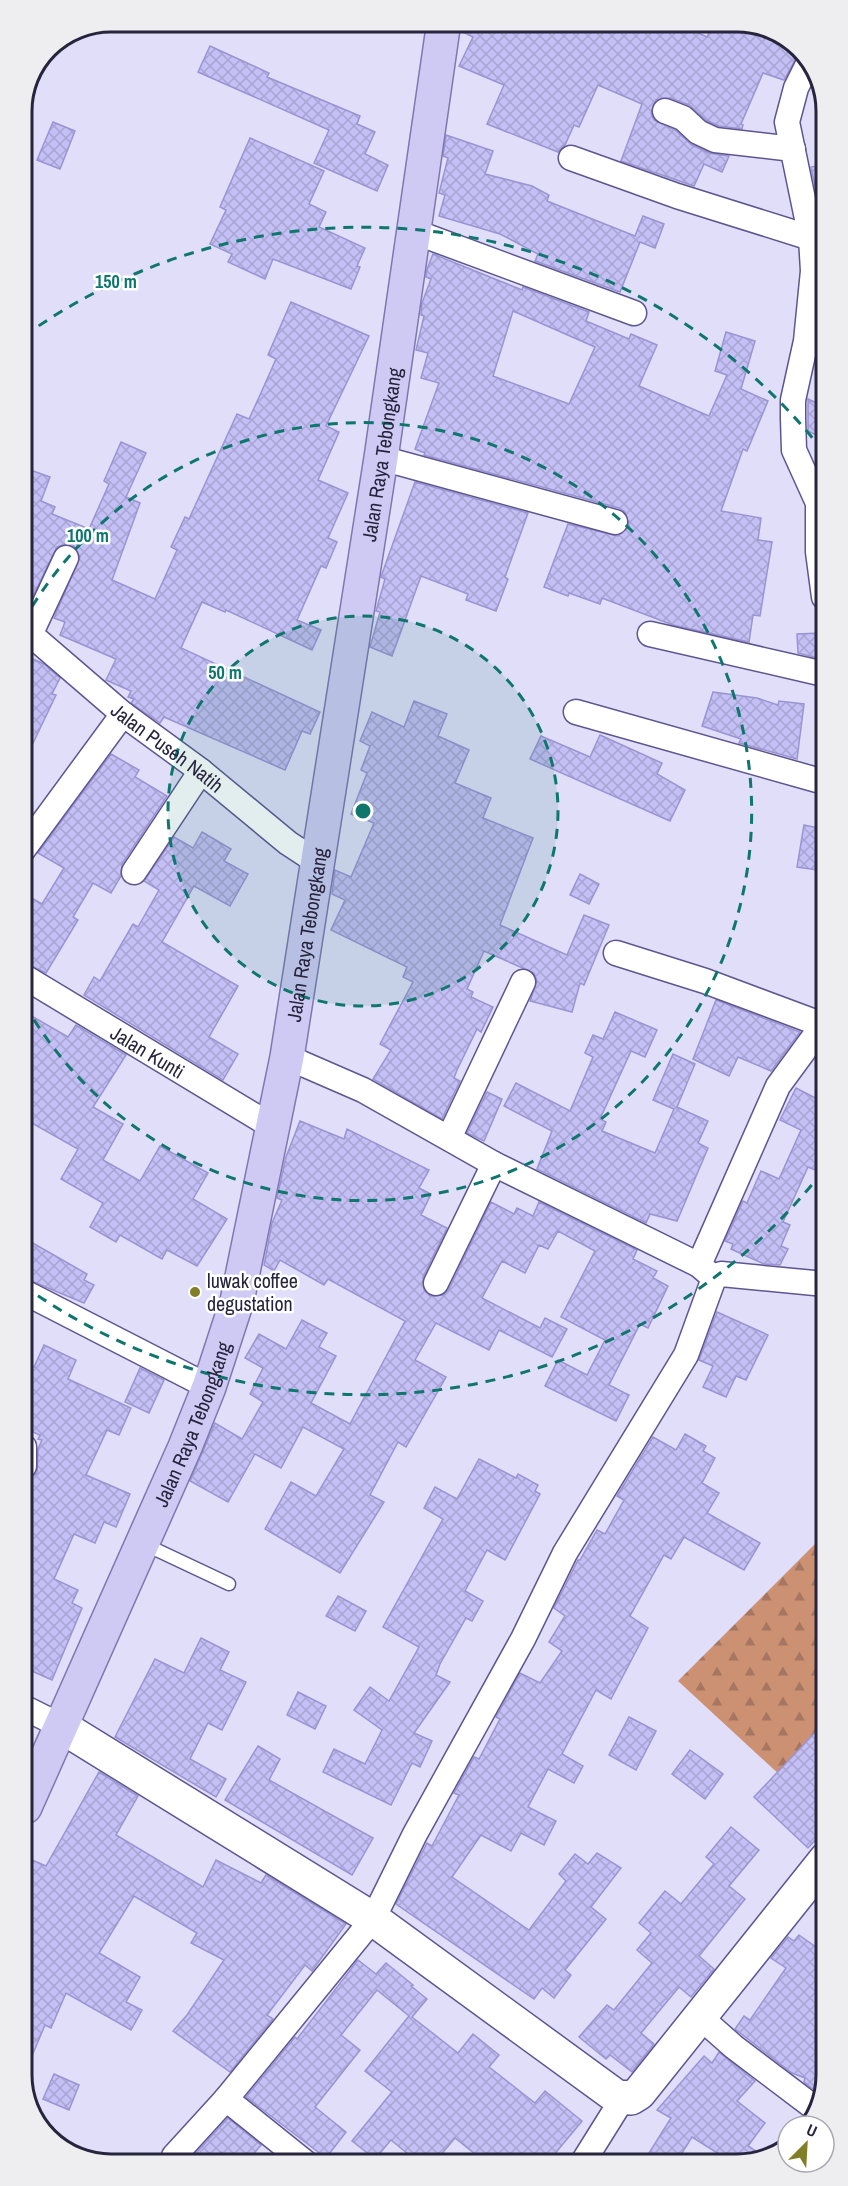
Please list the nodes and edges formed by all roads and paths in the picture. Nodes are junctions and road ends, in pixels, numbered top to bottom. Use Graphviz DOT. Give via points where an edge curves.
graph roads {
  1 [pos="442,32"];
  2 [pos="805,70"];
  3 [pos="665,111"];
  4 [pos="793,149"];
  5 [pos="571,158"];
  6 [pos="415,232"];
  7 [pos="812,238"];
  8 [pos="634,313"];
  9 [pos="381,458"];
  10 [pos="816,499"];
  11 [pos="615,522"];
  12 [pos="66,558"];
  13 [pos="32,621"];
  14 [pos="32,634"];
  15 [pos="650,634"];
  16 [pos="816,672"];
  17 [pos="576,712"];
  18 [pos="123,714"];
  19 [pos="201,771"];
  20 [pos="816,780"];
  21 [pos="32,838"];
  22 [pos="317,862"];
  23 [pos="134,872"];
  24 [pos="616,953"];
  25 [pos="32,981"];
  26 [pos="524,982"];
  27 [pos="816,1021"];
  28 [pos="816,1035"];
  29 [pos="287,1057"];
  30 [pos="273,1127"];
  31 [pos="449,1138"];
  32 [pos="494,1164"];
  33 [pos="707,1271"];
  34 [pos="436,1282"];
  35 [pos="816,1283"];
  36 [pos="32,1296"];
  37 [pos="209,1387"];
  38 [pos="143,1543"];
  39 [pos="229,1584"];
  40 [pos="32,1712"];
  41 [pos="59,1725"];
  42 [pos="32,1790"];
  43 [pos="816,1872"];
  44 [pos="373,1919"];
  45 [pos="700,2017"];
  46 [pos="623,2098"];
  47 [pos="226,2099"];
  48 [pos="810,2105"];
  49 [pos="176,2154"];
  50 [pos="295,2154"];
  51 [pos="589,2154"];
  1 -- 6 [label="main road, Jalan Raya Tebongkang"];
  2 -- 4 [label="street" via="796,88 788,123"];
  3 -- 4 [label="street" via="715,140"];
  4 -- 7 [label="street"];
  5 -- 7 [label="street"];
  6 -- 8 [label="street"];
  6 -- 9 [label="main road, Jalan Raya Tebongkang"];
  7 -- 10 [label="street" via="806,341 792,419 794,450"];
  9 -- 11 [label="street"];
  9 -- 22 [label="main road, Jalan Raya Tebongkang"];
  12 -- 13 [label="street"];
  14 -- 18 [label="street, Jalan Puseh Natih"];
  15 -- 16 [label="street"];
  17 -- 20 [label="street"];
  18 -- 19 [label="street, Jalan Puseh Natih"];
  18 -- 21 [label="street"];
  19 -- 22 [label="street, Jalan Puseh Natih"];
  19 -- 23 [label="street"];
  22 -- 29 [label="main road, Jalan Raya Tebongkang"];
  24 -- 27 [label="street"];
  25 -- 30 [label="street, Jalan Kunti"];
  26 -- 31 [label="street"];
  28 -- 33 [label="street" via="778,1086"];
  29 -- 30 [label="main road, Jalan Raya Tebongkang"];
  29 -- 31 [label="street" via="363,1090"];
  30 -- 37 [label="main road, Jalan Raya Tebongkang" via="237,1301"];
  31 -- 32 [label="street"];
  32 -- 33 [label="street"];
  32 -- 34 [label="street"];
  33 -- 35 [label="street"];
  33 -- 44 [label="street" via="686,1355 564,1553 524,1639 415,1834"];
  36 -- 37 [label="street"];
  37 -- 38 [label="main road, Jalan Raya Tebongkang"];
  38 -- 39 [label="lane"];
  38 -- 41 [label="main road, Jalan Raya Tebongkang"];
  40 -- 41 [label="street"];
  41 -- 42 [label="main road, Jalan Raya Tebongkang"];
  41 -- 44 [label="main road"];
  43 -- 45 [label="main road"];
  44 -- 46 [label="main road" via="608,2093"];
  44 -- 47 [label="street"];
  45 -- 46 [label="main road" via="639,2093"];
  45 -- 48 [label="street"];
  46 -- 51 [label="street"];
  47 -- 49 [label="street"];
  47 -- 50 [label="street"];
}
